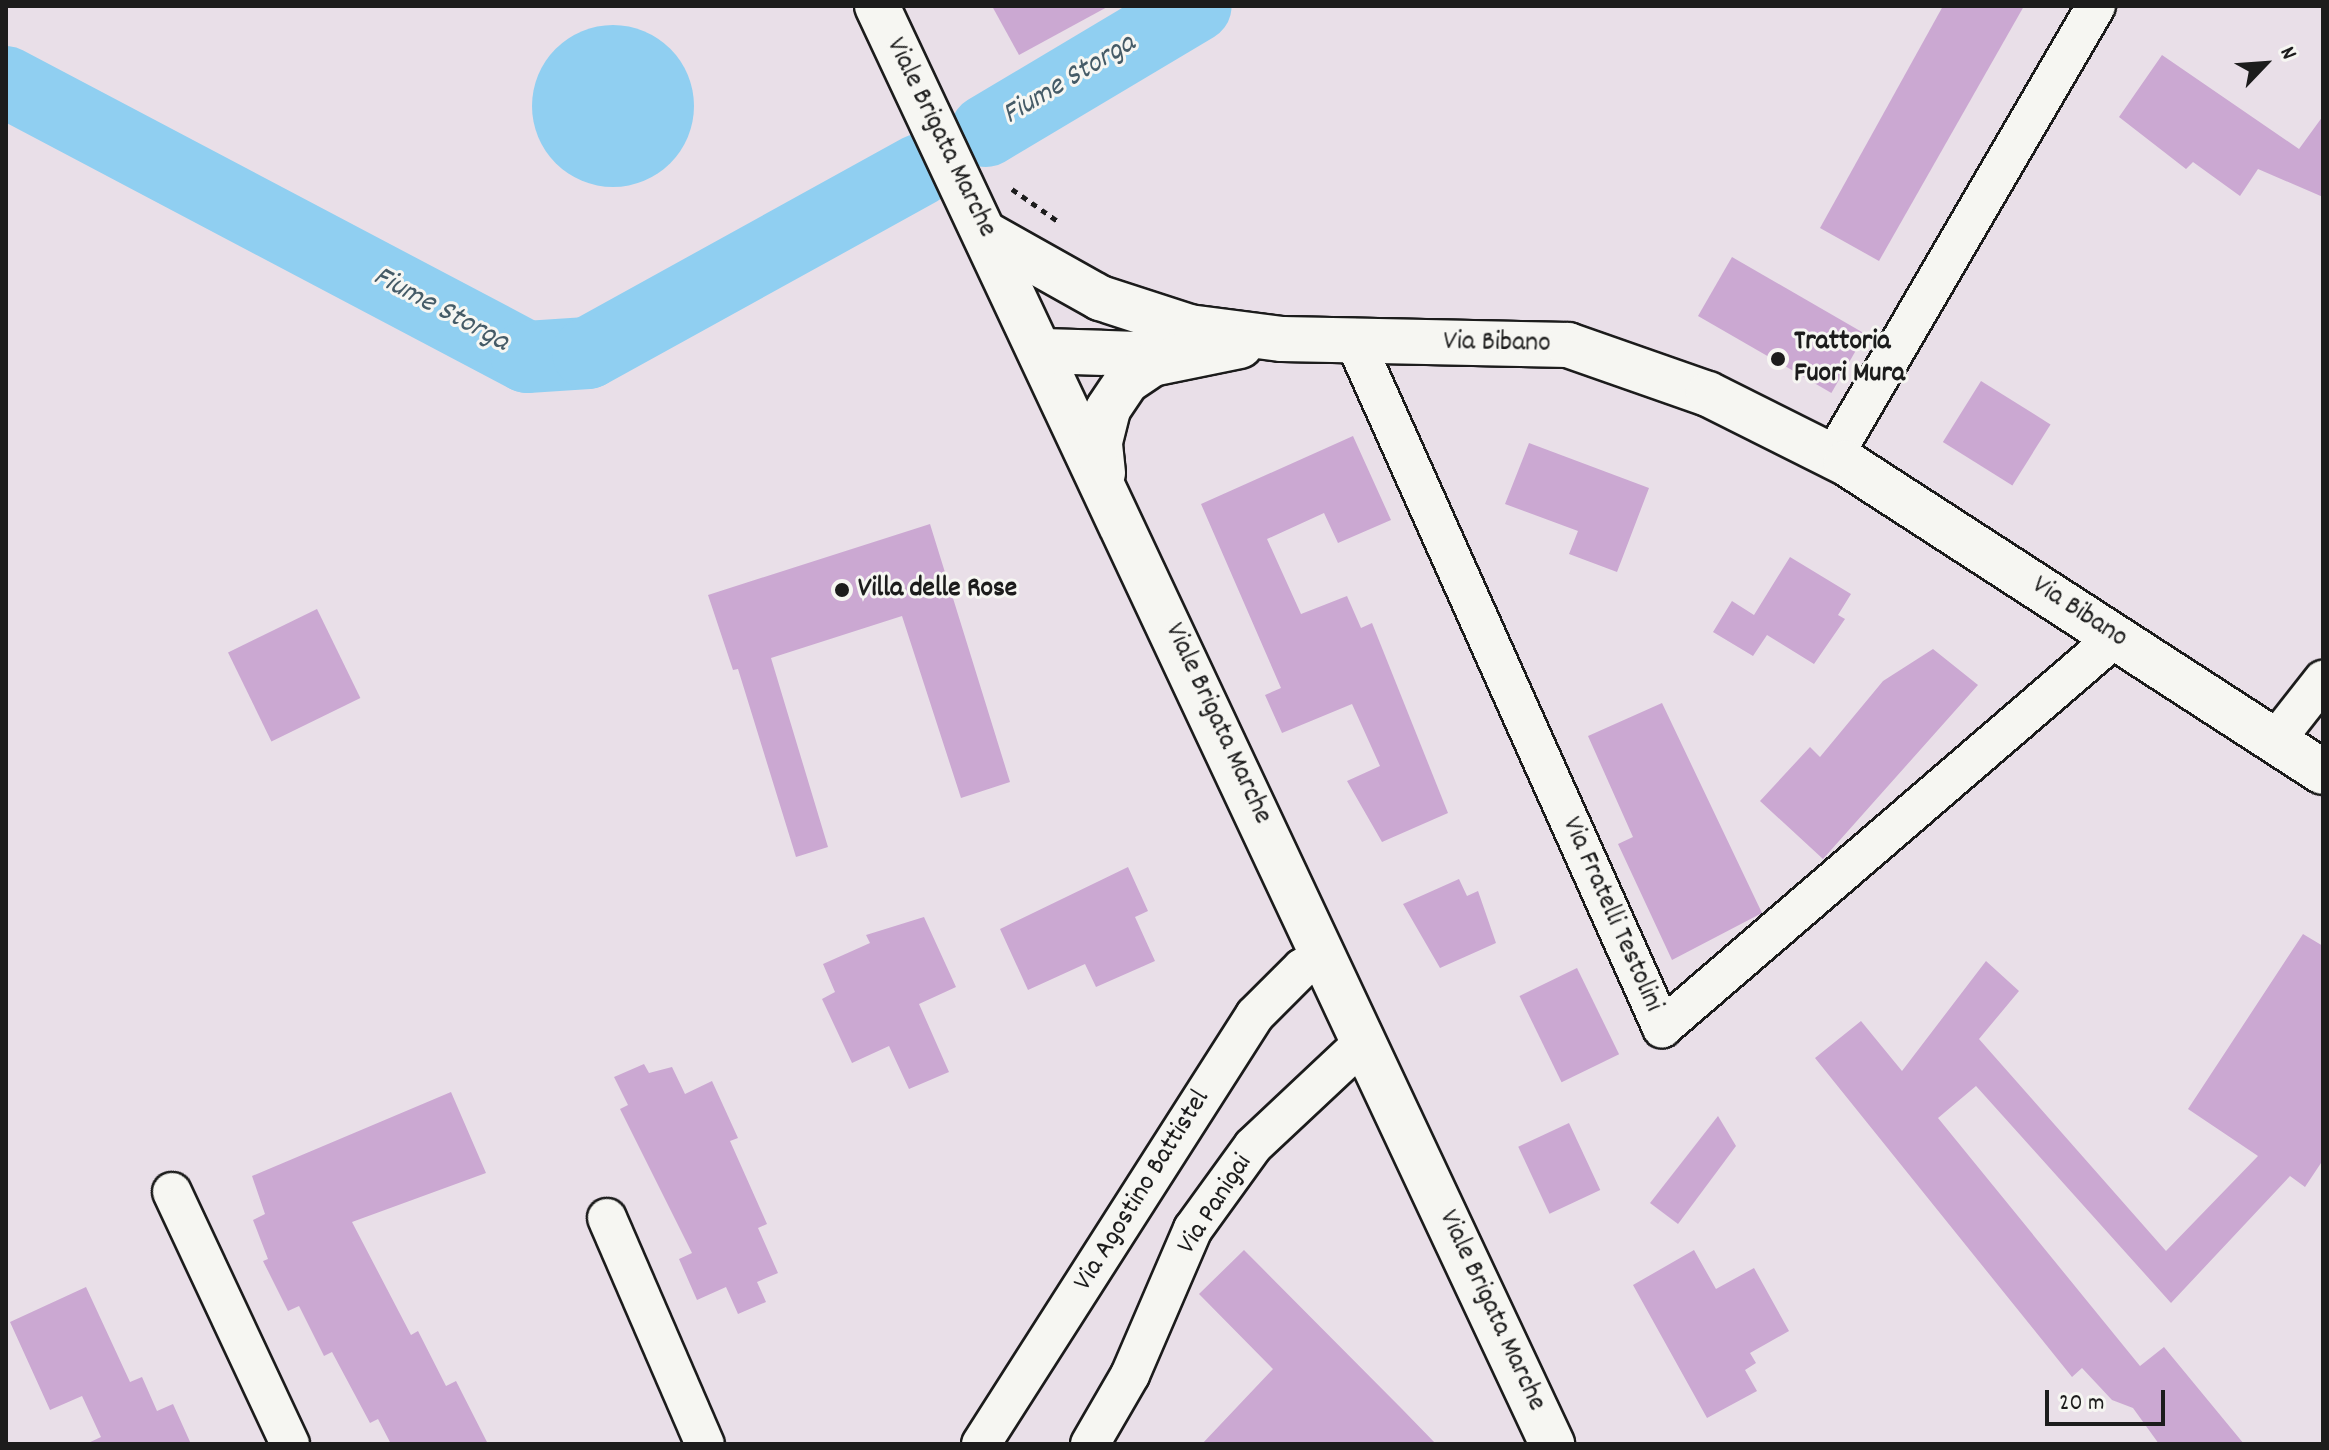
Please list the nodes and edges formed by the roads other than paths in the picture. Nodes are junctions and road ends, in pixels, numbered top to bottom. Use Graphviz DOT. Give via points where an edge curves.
graph roads {
  1 [pos="877,6"];
  2 [pos="2096,6"];
  3 [pos="986,234"];
  4 [pos="1100,298"];
  5 [pos="1282,339"];
  6 [pos="1355,342"];
  7 [pos="1039,344"];
  8 [pos="1188,354"];
  9 [pos="1833,457"];
  10 [pos="1103,479"];
  11 [pos="2116,637"];
  12 [pos="2323,680"];
  13 [pos="2275,741"];
  14 [pos="2323,772"];
  15 [pos="1325,955"];
  16 [pos="1365,1041"];
  17 [pos="172,1192"];
  18 [pos="607,1218"];
  19 [pos="290,1444"];
  20 [pos="705,1444"];
  21 [pos="981,1444"];
  22 [pos="1090,1444"];
  23 [pos="1552,1444"];
  1 -- 3 [label="street, Viale Brigata Marche"];
  2 -- 9 [label="street"];
  3 -- 4 [label="street, Via Bibano"];
  3 -- 7 [label="street, Viale Brigata Marche"];
  4 -- 5 [label="street, Via Bibano" via="1189,327"];
  4 -- 7 [label="street" via="1065,309"];
  5 -- 6 [label="street, Via Bibano"];
  5 -- 8 [label="street, Via Bibano"];
  6 -- 9 [label="street, Via Bibano" via="1568,345 1708,394"];
  6 -- 11 [label="street, Via Fratelli Testolini" via="1662,1028"];
  7 -- 8 [label="street" via="1123,358"];
  7 -- 10 [label="street, Viale Brigata Marche"];
  8 -- 10 [label="street, Via Bibano" via="1152,364 1127,381 1108,409 1100,442"];
  9 -- 11 [label="street, Via Bibano"];
  10 -- 15 [label="street, Viale Brigata Marche"];
  11 -- 13 [label="street, Via Bibano"];
  12 -- 13 [label="street"];
  13 -- 14 [label="street, Via Bibano"];
  15 -- 16 [label="street, Viale Brigata Marche"];
  15 -- 21 [label="street, Via Agostino Battistel" via="1302,968 1255,1015"];
  16 -- 22 [label="street, Via Panigai" via="1253,1146 1193,1229 1130,1375"];
  16 -- 23 [label="street, Viale Brigata Marche"];
  17 -- 19 [label="street"];
  18 -- 20 [label="street"];
}
